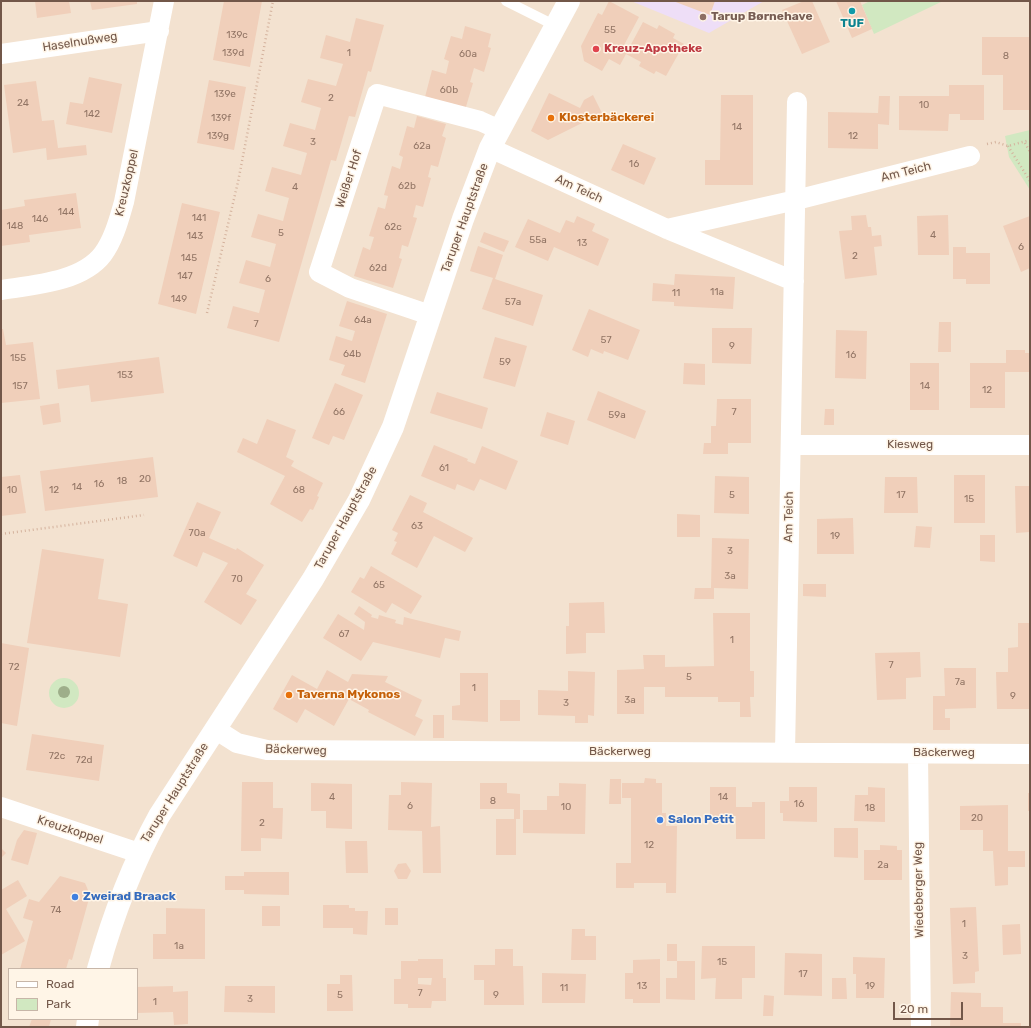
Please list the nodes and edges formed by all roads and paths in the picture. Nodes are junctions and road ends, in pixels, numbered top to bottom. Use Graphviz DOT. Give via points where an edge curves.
graph roads {
  1 [pos="164,1"];
  2 [pos="273,1"];
  3 [pos="506,1"];
  4 [pos="569,1"];
  5 [pos="556,26"];
  6 [pos="159,30"];
  7 [pos="1,54"];
  8 [pos="797,102"];
  9 [pos="495,139"];
  10 [pos="1030,140"];
  11 [pos="989,143"];
  12 [pos="1025,143"];
  13 [pos="1008,146"];
  14 [pos="1030,152"];
  15 [pos="970,156"];
  16 [pos="1030,181"];
  17 [pos="796,200"];
  18 [pos="667,229"];
  19 [pos="794,281"];
  20 [pos="1,290"];
  21 [pos="207,314"];
  22 [pos="430,315"];
  23 [pos="790,445"];
  24 [pos="1030,445"];
  25 [pos="144,515"];
  26 [pos="1,534"];
  27 [pos="215,729"];
  28 [pos="785,752"];
  29 [pos="918,753"];
  30 [pos="1030,754"];
  31 [pos="1,807"];
  32 [pos="139,853"];
  33 [pos="98,968"];
  34 [pos="921,1027"];
  1 -- 6 [label="street, Kreuzkoppel"];
  2 -- 21 [label="path"];
  3 -- 5 [label="lane"];
  4 -- 5 [label="street, Taruper Hauptstraße"];
  5 -- 9 [label="street, Taruper Hauptstraße"];
  6 -- 7 [label="street, Haselnußweg"];
  6 -- 20 [label="street, Kreuzkoppel" via="124,202 103,254 85,269 58,282"];
  8 -- 17 [label="street, Am Teich"];
  9 -- 18 [label="street, Am Teich"];
  9 -- 22 [label="street, Taruper Hauptstraße" via="462,219"];
  9 -- 22 [label="street, Weißer Hof" via="480,121 377,94 319,272 350,288"];
  10 -- 12 [label="path"];
  11 -- 13 [label="path" via="996,142"];
  12 -- 13 [label="path"];
  12 -- 14 [label="path"];
  13 -- 16 [label="path"];
  15 -- 17 [label="street, Am Teich"];
  17 -- 18 [label="street, Am Teich"];
  17 -- 19 [label="street, Am Teich"];
  18 -- 19 [label="street, Am Teich"];
  19 -- 23 [label="street, Am Teich"];
  22 -- 27 [label="street, Taruper Hauptstraße" via="393,427 359,500 313,578"];
  23 -- 24 [label="street, Kiesweg"];
  23 -- 28 [label="street, Am Teich"];
  25 -- 26 [label="path"];
  27 -- 28 [label="street, Bäckerweg" via="237,743 267,750"];
  27 -- 32 [label="street, Taruper Hauptstraße" via="159,816"];
  28 -- 29 [label="street, Bäckerweg"];
  29 -- 30 [label="street, Bäckerweg"];
  29 -- 34 [label="street, Wiedeberger Weg"];
  31 -- 32 [label="street, Kreuzkoppel"];
  32 -- 33 [label="street, Taruper Hauptstraße" via="112,920"];
}
